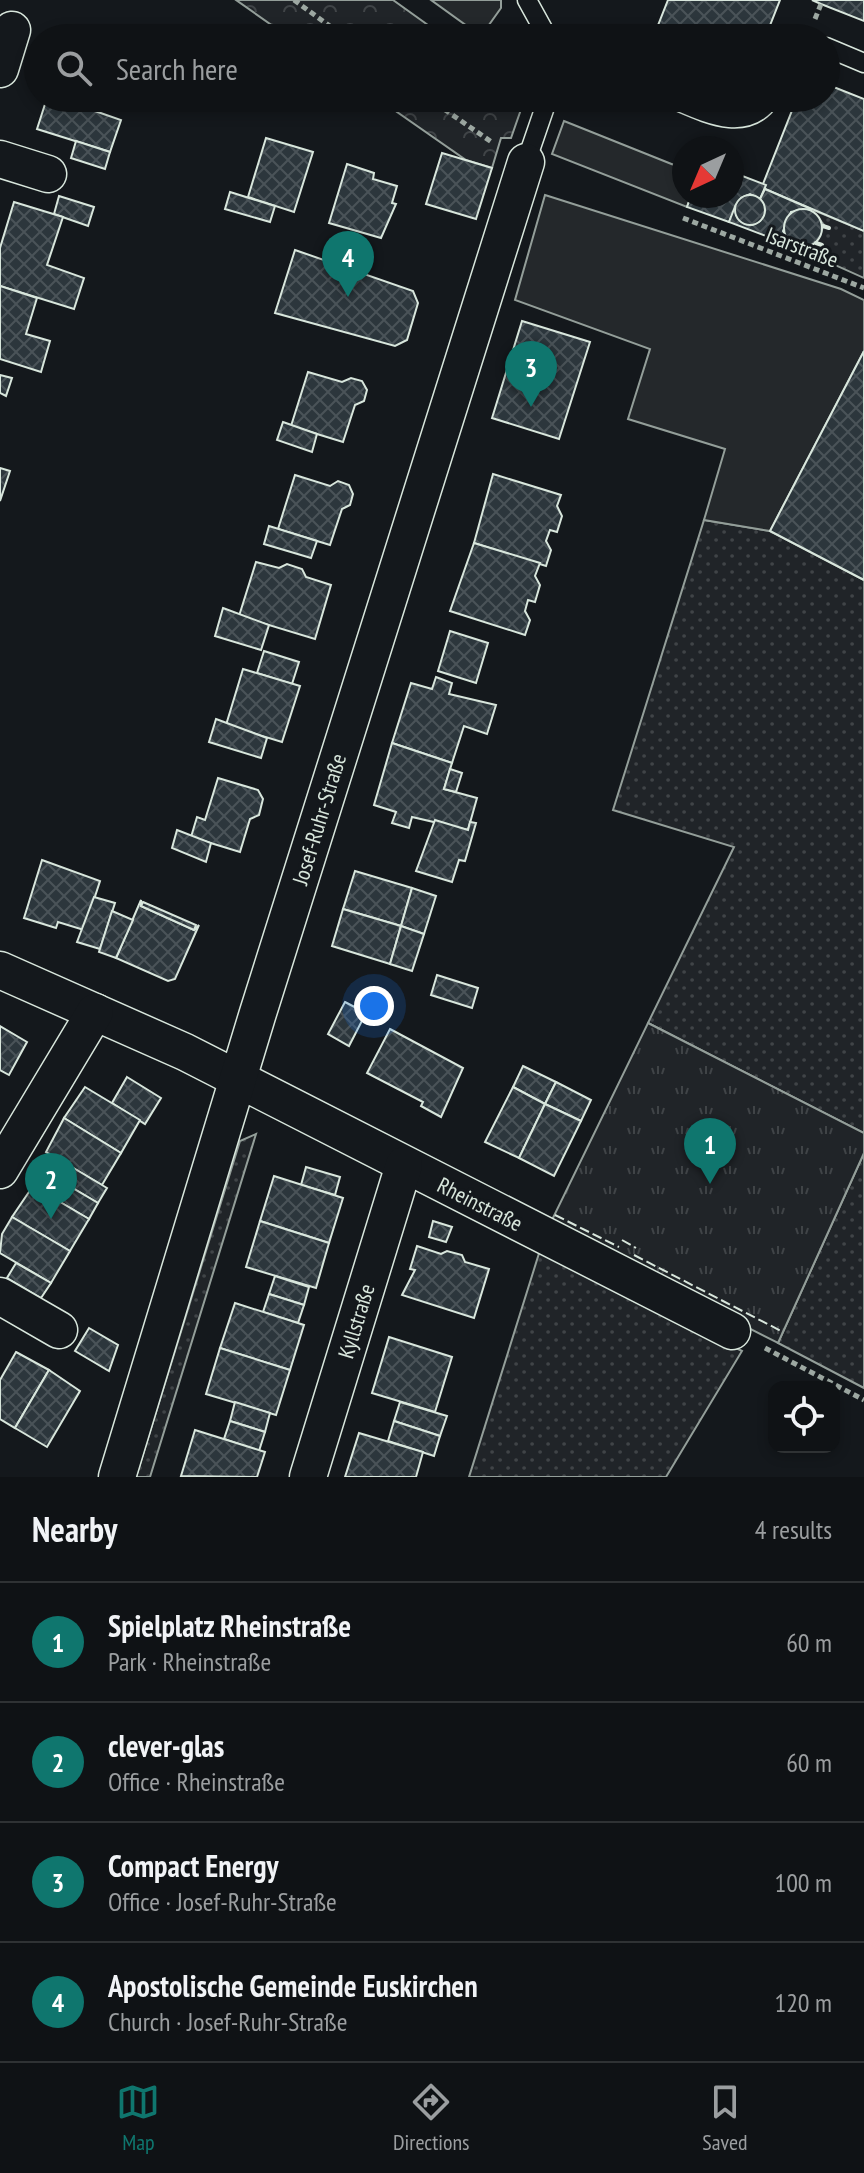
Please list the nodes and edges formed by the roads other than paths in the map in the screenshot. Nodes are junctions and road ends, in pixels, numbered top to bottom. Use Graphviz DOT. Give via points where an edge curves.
graph roads {
  1 [pos="527,0"];
  2 [pos="540,24"];
  3 [pos="12,30"];
  4 [pos="840,53"];
  5 [pos="864,63"];
  6 [pos="0,69"];
  7 [pos="540,112"];
  8 [pos="705,112"];
  9 [pos="755,112"];
  10 [pos="514,155"];
  11 [pos="0,159"];
  12 [pos="48,174"];
  13 [pos="0,970"];
  14 [pos="95,1012"];
  15 [pos="238,1079"];
  16 [pos="404,1165"];
  17 [pos="0,1170"];
  18 [pos="0,1296"];
  19 [pos="59,1330"];
  20 [pos="732,1331"];
  21 [pos="117,1477"];
  22 [pos="308,1477"];
  1 -- 2 [label="lane"];
  3 -- 6 [label="street"];
  4 -- 5 [label="lane"];
  7 -- 10 [label="lane"];
  8 -- 9 [label="lane" via="737,119"];
  10 -- 15 [label="street, Josef-Ruhr-Straße"];
  11 -- 12 [label="street"];
  13 -- 14 [label="street, Rheinstraße"];
  14 -- 15 [label="street, Rheinstraße"];
  14 -- 17 [label="street"];
  15 -- 16 [label="street, Rheinstraße"];
  15 -- 21 [label="street, Josef-Ruhr-Straße"];
  16 -- 20 [label="street, Rheinstraße"];
  16 -- 22 [label="street, Kyllstraße"];
  18 -- 19 [label="street"];
}
